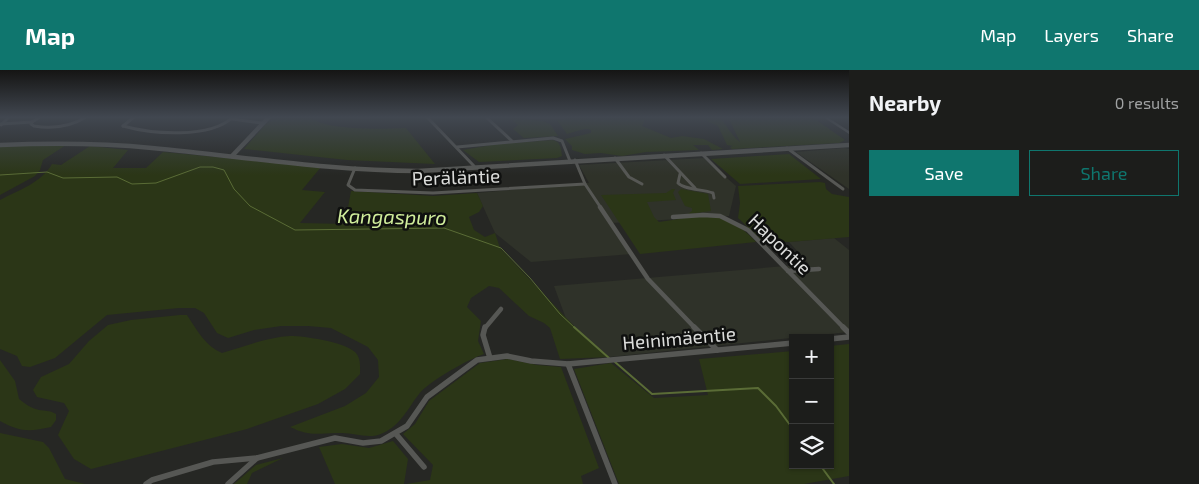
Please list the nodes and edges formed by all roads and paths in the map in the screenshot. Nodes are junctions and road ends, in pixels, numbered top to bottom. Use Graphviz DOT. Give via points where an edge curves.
graph roads {
  1 [pos="250,136"];
  2 [pos="446,136"];
  3 [pos="507,136"];
  4 [pos="512,141"];
  5 [pos="0,145"];
  6 [pos="849,145"];
  7 [pos="457,147"];
  8 [pos="787,148"];
  9 [pos="701,153"];
  10 [pos="664,155"];
  11 [pos="232,156"];
  12 [pos="615,158"];
  13 [pos="572,161"];
  14 [pos="474,166"];
  15 [pos="355,168"];
  16 [pos="680,174"];
  17 [pos="725,177"];
  18 [pos="585,184"];
  19 [pos="642,184"];
  20 [pos="695,188"];
  21 [pos="843,188"];
  22 [pos="714,198"];
  23 [pos="673,217"];
  24 [pos="819,269"];
  25 [pos="788,272"];
  26 [pos="501,310"];
  27 [pos="849,333"];
  28 [pos="849,337"];
  29 [pos="834,339"];
  30 [pos="789,343"];
  31 [pos="717,350"];
  32 [pos="490,358"];
  33 [pos="568,364"];
  34 [pos="396,434"];
  35 [pos="257,458"];
  36 [pos="424,468"];
  37 [pos="146,484"];
  38 [pos="228,484"];
  39 [pos="615,484"];
  1 -- 11 [label="street"];
  2 -- 7 [label="street"];
  3 -- 4 [label="street"];
  4 -- 7 [label="street"];
  4 -- 13 [label="street" via="559,139"];
  5 -- 11 [label="street" via="80,143"];
  6 -- 8 [label="street"];
  7 -- 14 [label="street"];
  8 -- 9 [label="street"];
  8 -- 21 [label="street"];
  9 -- 10 [label="street"];
  9 -- 17 [label="street"];
  10 -- 12 [label="street"];
  10 -- 16 [label="street"];
  11 -- 15 [label="street"];
  12 -- 13 [label="street"];
  12 -- 19 [label="street" via="631,180"];
  13 -- 14 [label="street"];
  13 -- 18 [label="street"];
  14 -- 15 [label="street" via="419,171"];
  15 -- 18 [label="street, Peräläntie" via="348,185 355,190 433,193"];
  16 -- 20 [label="street"];
  16 -- 20 [label="street" via="680,186 691,190"];
  18 -- 31 [label="street" via="648,279"];
  20 -- 22 [label="street" via="713,193"];
  23 -- 25 [label="street, Hapontie" via="714,215 732,218"];
  24 -- 25 [label="street"];
  25 -- 27 [label="street, Hapontie"];
  26 -- 32 [label="street" via="482,332"];
  28 -- 29 [label="street"];
  30 -- 31 [label="street, Heinimäentie"];
  31 -- 33 [label="street, Heinimäentie"];
  32 -- 33 [label="street, Heinimäentie" via="507,356"];
  32 -- 34 [label="street, Heinimäentie" via="477,360 427,397 407,426"];
  33 -- 39 [label="street"];
  34 -- 35 [label="street" via="372,443 335,438"];
  34 -- 36 [label="street"];
  35 -- 37 [label="street" via="213,462"];
  35 -- 38 [label="street"];
}
